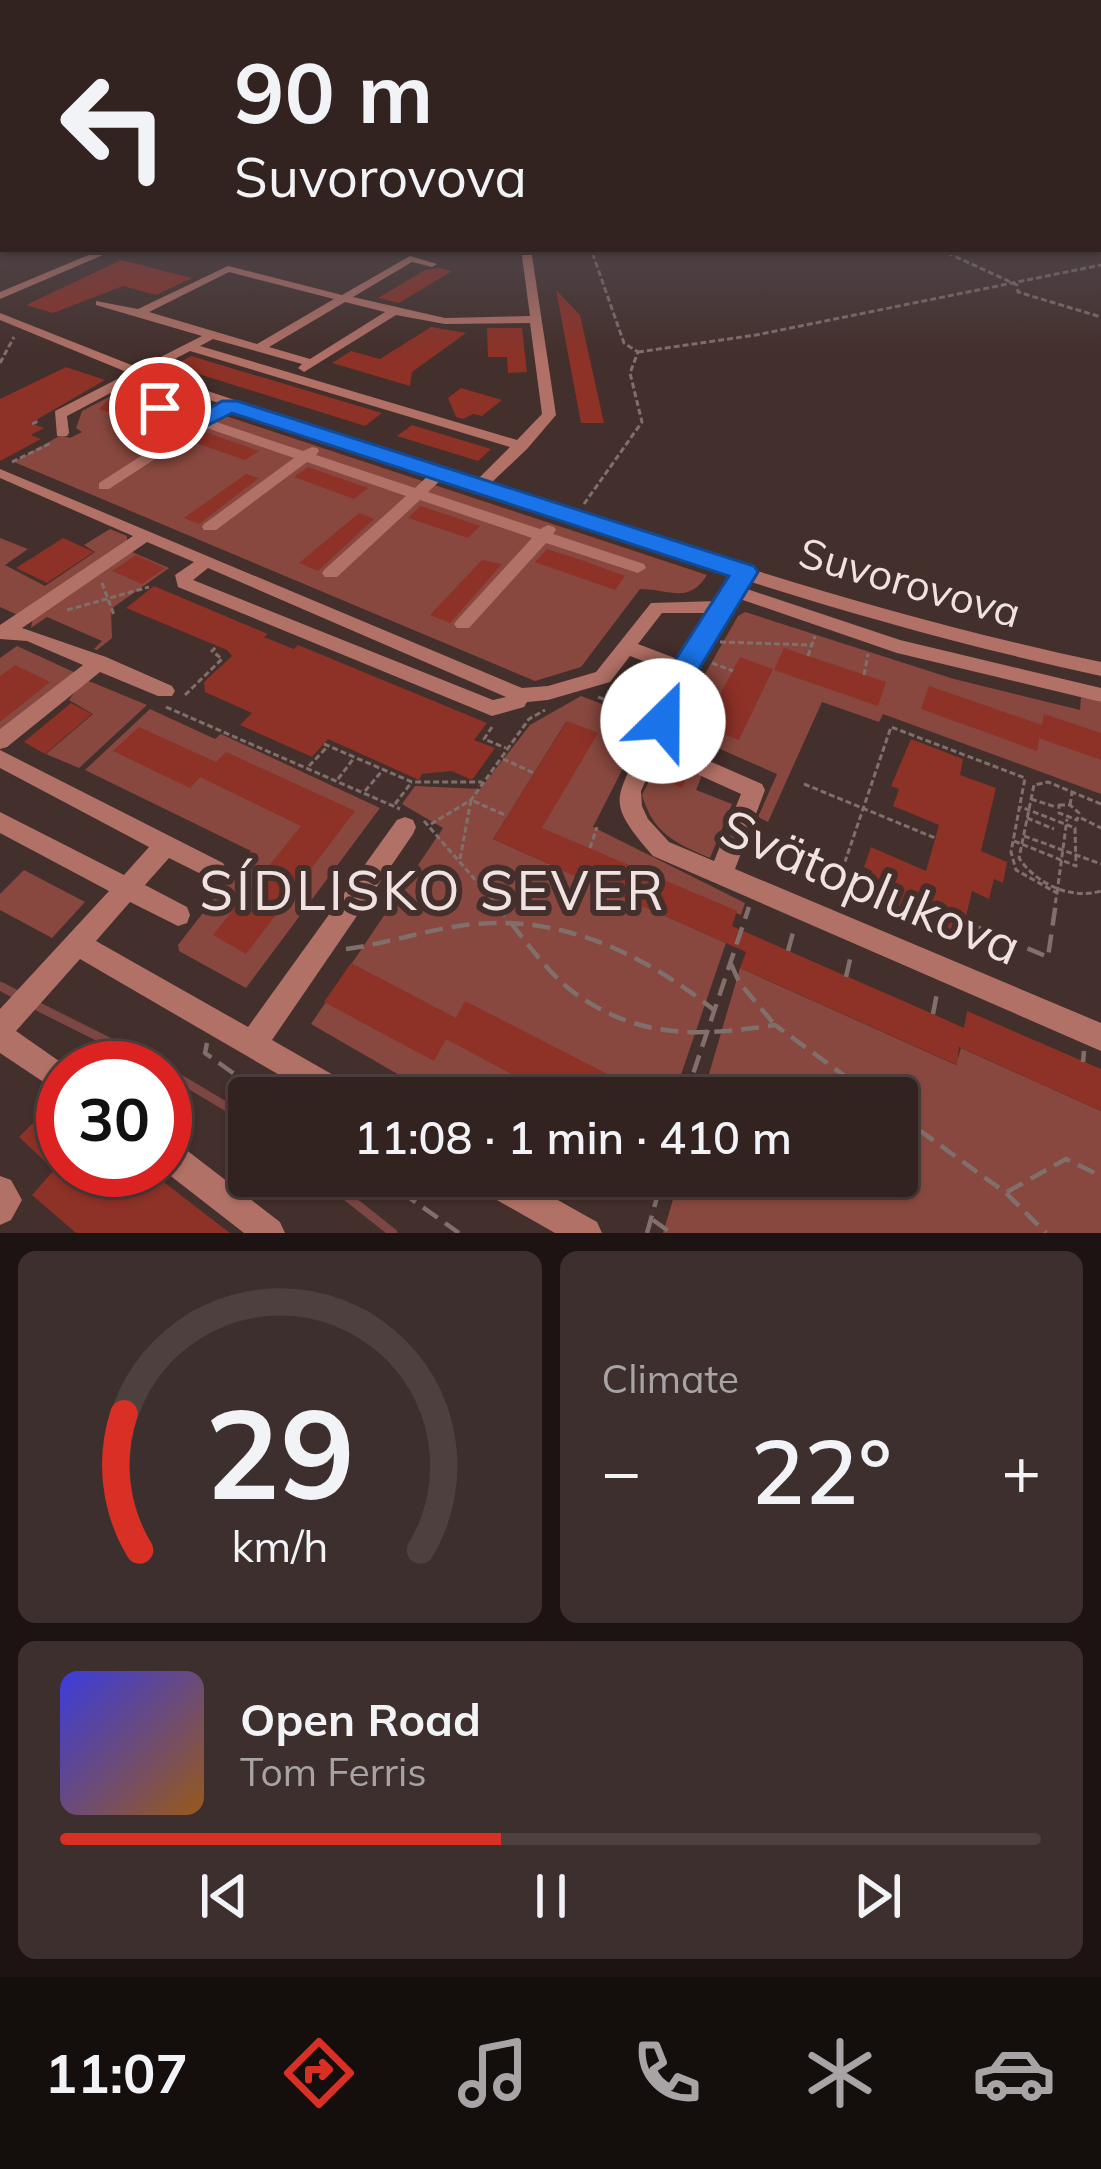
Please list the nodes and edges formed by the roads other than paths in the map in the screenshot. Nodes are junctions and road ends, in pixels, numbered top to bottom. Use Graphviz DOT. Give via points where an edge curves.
graph roads {
  1 [pos="105,252"];
  2 [pos="526,252"];
  3 [pos="432,264"];
  4 [pos="0,296"];
  5 [pos="343,298"];
  6 [pos="100,303"];
  7 [pos="394,311"];
  8 [pos="139,314"];
  9 [pos="177,314"];
  10 [pos="0,316"];
  11 [pos="535,319"];
  12 [pos="212,334"];
  13 [pos="265,344"];
  14 [pos="190,346"];
  15 [pos="312,363"];
  16 [pos="137,374"];
  17 [pos="290,377"];
  18 [pos="119,394"];
  19 [pos="230,405"];
  20 [pos="202,422"];
  21 [pos="59,436"];
  22 [pos="331,438"];
  23 [pos="522,446"];
  24 [pos="305,457"];
  25 [pos="0,471"];
  26 [pos="440,473"];
  27 [pos="104,486"];
  28 [pos="480,486"];
  29 [pos="416,495"];
  30 [pos="566,515"];
  31 [pos="210,527"];
  32 [pos="542,536"];
  33 [pos="143,537"];
  34 [pos="205,563"];
  35 [pos="638,568"];
  36 [pos="745,572"];
  37 [pos="331,573"];
  38 [pos="729,599"];
  39 [pos="463,625"];
  40 [pos="1,632"];
  41 [pos="626,647"];
  42 [pos="99,662"];
  43 [pos="1101,670"];
  44 [pos="689,677"];
  45 [pos="520,695"];
  46 [pos="1101,695"];
  47 [pos="163,701"];
  48 [pos="0,741"];
  49 [pos="0,758"];
  50 [pos="709,760"];
  51 [pos="410,819"];
  52 [pos="0,822"];
  53 [pos="166,845"];
  54 [pos="215,870"];
  55 [pos="721,874"];
  56 [pos="126,887"];
  57 [pos="178,914"];
  58 [pos="76,943"];
  59 [pos="0,1031"];
  60 [pos="1092,1043"];
  61 [pos="252,1045"];
  62 [pos="36,1060"];
  63 [pos="309,1077"];
  64 [pos="192,1174"];
  65 [pos="0,1191"];
  66 [pos="522,1197"];
  67 [pos="0,1209"];
  68 [pos="268,1233"];
  69 [pos="586,1233"];
  1 -- 4 [label="street"];
  2 -- 11 [label="street"];
  3 -- 5 [label="street" via="410,259"];
  5 -- 7 [label="street"];
  5 -- 8 [label="street" via="228,269"];
  5 -- 13 [label="street"];
  6 -- 8 [label="street"];
  7 -- 11 [label="street" via="445,321"];
  7 -- 15 [label="street"];
  8 -- 12 [label="street"];
  9 -- 13 [label="street"];
  10 -- 16 [label="street, Suvorovova"];
  11 -- 23 [label="street" via="550,406"];
  12 -- 13 [label="street"];
  12 -- 14 [label="street"];
  13 -- 15 [label="street"];
  14 -- 16 [label="street"];
  14 -- 17 [label="street"];
  15 -- 17 [label="street"];
  16 -- 19 [label="street, Suvorovova"];
  16 -- 21 [label="street" via="60,413"];
  17 -- 23 [label="street"];
  18 -- 20 [label="street"];
  19 -- 20 [label="street"];
  19 -- 22 [label="street, Suvorovova"];
  20 -- 24 [label="street"];
  20 -- 27 [label="street"];
  22 -- 24 [label="street"];
  22 -- 26 [label="street, Suvorovova"];
  23 -- 28 [label="street"];
  24 -- 29 [label="street"];
  24 -- 31 [label="street"];
  25 -- 33 [label="street"];
  26 -- 28 [label="street, Suvorovova"];
  26 -- 29 [label="street"];
  28 -- 30 [label="street, Suvorovova"];
  29 -- 32 [label="street"];
  29 -- 37 [label="street"];
  30 -- 32 [label="street"];
  30 -- 36 [label="street, Suvorovova"];
  32 -- 35 [label="street"];
  32 -- 39 [label="street"];
  33 -- 34 [label="street"];
  33 -- 40 [label="street"];
  34 -- 45 [label="street"];
  34 -- 45 [label="street" via="192,567 184,583 492,708"];
  36 -- 38 [label="street, Svätoplukova"];
  36 -- 43 [label="street, Suvorovova" via="922,627"];
  38 -- 41 [label="street" via="657,607"];
  38 -- 44 [label="street, Svätoplukova"];
  38 -- 46 [label="street"];
  40 -- 42 [label="street"];
  41 -- 44 [label="street"];
  41 -- 45 [label="street" via="603,677"];
  42 -- 47 [label="street"];
  42 -- 48 [label="street"];
  44 -- 55 [label="street, Svätoplukova" via="664,701 670,718 627,792 634,823 661,849"];
  49 -- 53 [label="street"];
  50 -- 55 [label="street" via="754,790"];
  51 -- 61 [label="street"];
  52 -- 56 [label="street"];
  53 -- 54 [label="street"];
  53 -- 56 [label="street"];
  55 -- 60 [label="street, Svätoplukova"];
  56 -- 57 [label="street"];
  56 -- 58 [label="street"];
  58 -- 59 [label="street"];
  58 -- 61 [label="street"];
  59 -- 62 [label="street"];
  61 -- 63 [label="street"];
  64 -- 68 [label="street"];
  65 -- 67 [label="street" via="8,1200"];
  66 -- 69 [label="street"];
}
